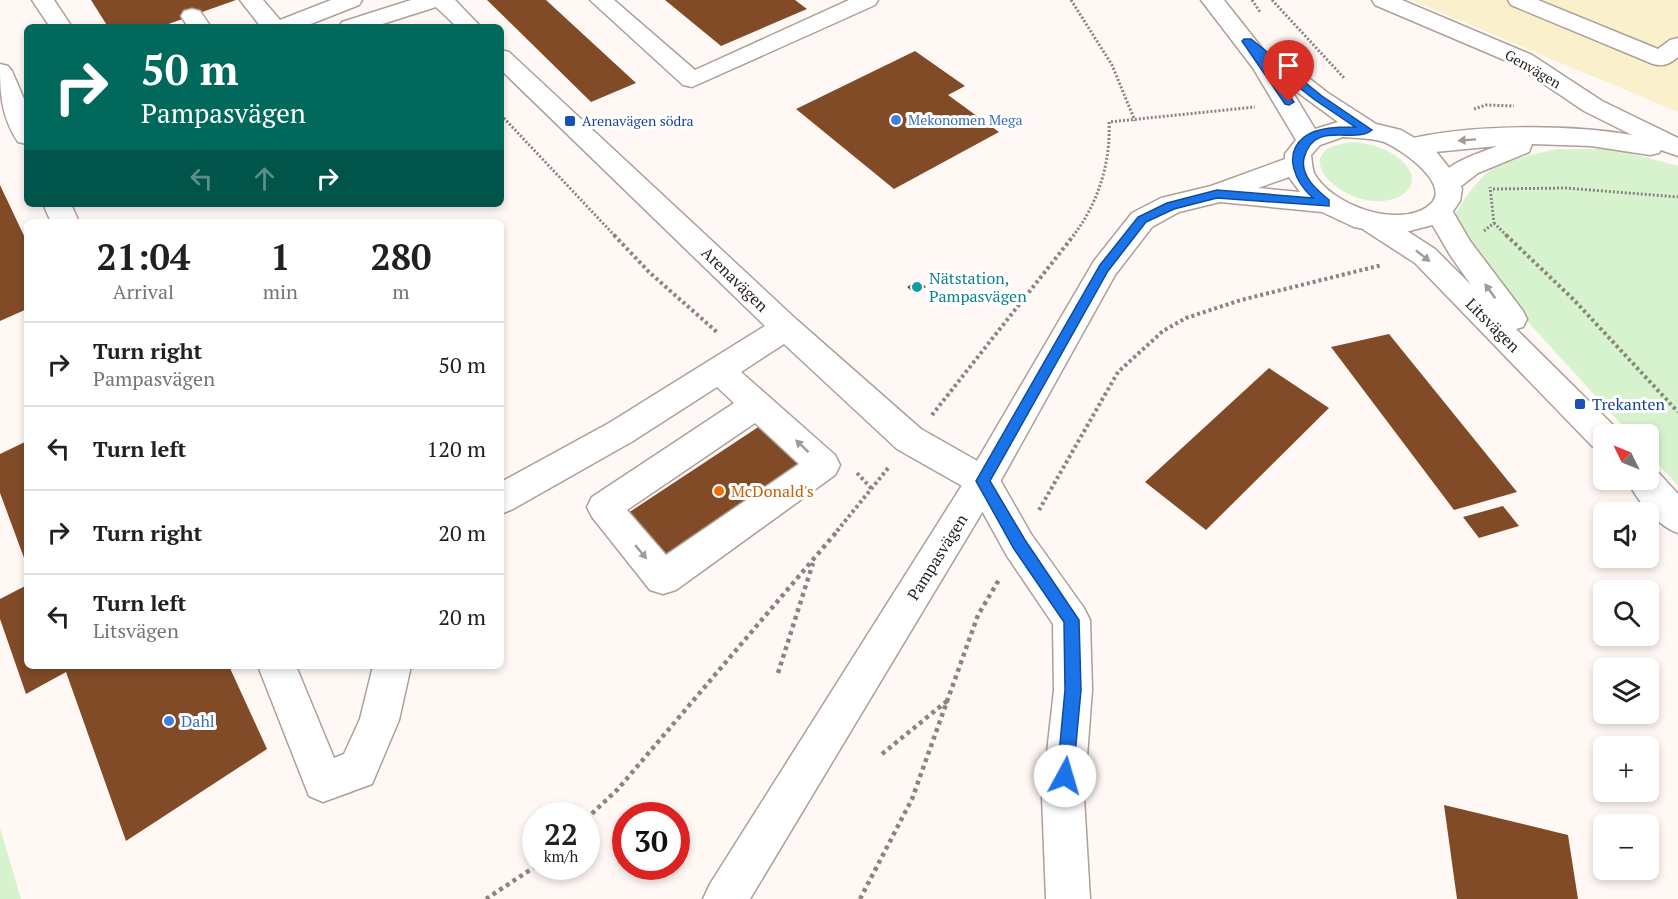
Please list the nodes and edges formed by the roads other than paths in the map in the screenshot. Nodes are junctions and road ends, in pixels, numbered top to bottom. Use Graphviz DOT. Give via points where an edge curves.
graph roads {
  1 [pos="44,0"];
  2 [pos="251,0"];
  3 [pos="351,0"];
  4 [pos="434,0"];
  5 [pos="442,0"];
  6 [pos="601,0"];
  7 [pos="867,0"];
  8 [pos="1212,0"];
  9 [pos="1383,0"];
  10 [pos="1519,0"];
  11 [pos="59,24"];
  12 [pos="271,24"];
  13 [pos="291,24"];
  14 [pos="359,24"];
  15 [pos="467,24"];
  16 [pos="1247,41"];
  17 [pos="1678,45"];
  18 [pos="504,60"];
  19 [pos="0,71"];
  20 [pos="24,129"];
  21 [pos="1367,130"];
  22 [pos="1546,135"];
  23 [pos="1308,139"];
  24 [pos="1414,146"];
  25 [pos="1678,148"];
  26 [pos="1678,153"];
  27 [pos="1297,164"];
  28 [pos="1448,184"];
  29 [pos="1217,194"];
  30 [pos="1325,203"];
  31 [pos="1439,212"];
  32 [pos="1374,223"];
  33 [pos="786,327"];
  34 [pos="730,362"];
  35 [pos="757,405"];
  36 [pos="1594,424"];
  37 [pos="1593,425"];
  38 [pos="983,481"];
  39 [pos="1653,490"];
  40 [pos="504,497"];
  41 [pos="1678,518"];
  42 [pos="278,669"];
  43 [pos="391,669"];
  44 [pos="725,899"];
  45 [pos="1068,899"];
  1 -- 11 [label="street"];
  2 -- 12 [label="street"];
  3 -- 13 [label="street"];
  4 -- 14 [label="street"];
  5 -- 15 [label="street"];
  6 -- 7 [label="street" via="692,80"];
  8 -- 16 [label="street"];
  9 -- 25 [label="street, Genvägen" via="1524,60 1593,106"];
  10 -- 17 [label="street" via="1661,59"];
  16 -- 21 [label="street"];
  16 -- 23 [label="street" via="1289,102"];
  18 -- 33 [label="street, Arenavägen"];
  19 -- 20 [label="street"];
  21 -- 23 [label="street" via="1330,131"];
  21 -- 24 [label="street"];
  22 -- 24 [label="street, one-way"];
  22 -- 26 [label="street" via="1611,138"];
  22 -- 28 [label="street" via="1469,167"];
  23 -- 27 [label="street"];
  24 -- 28 [label="street" via="1432,160"];
  27 -- 29 [label="street, Pampasvägen"];
  27 -- 30 [label="street" via="1306,186"];
  28 -- 31 [label="street" via="1448,200"];
  29 -- 30 [label="street, Pampasvägen"];
  29 -- 38 [label="street, Pampasvägen" via="1171,206 1142,220 1104,268"];
  30 -- 32 [label="street" via="1346,215"];
  31 -- 32 [label="street" via="1415,223"];
  36 -- 31 [label="street, Litsvägen, one-way" via="1490,292"];
  32 -- 37 [label="street, Litsvägen" via="1425,256"];
  33 -- 34 [label="street"];
  33 -- 38 [label="street, Arenavägen" via="909,439"];
  34 -- 35 [label="street"];
  34 -- 40 [label="street" via="621,432"];
  35 -- 35 [label="street, one-way" via="604,507 663,578 823,465"];
  38 -- 44 [label="street, Pampasvägen"];
  38 -- 45 [label="street" via="1019,545 1071,620 1073,690 1063,797"];
  39 -- 41 [label="street"];
  42 -- 43 [label="street" via="323,782 358,771 379,720"];
}
